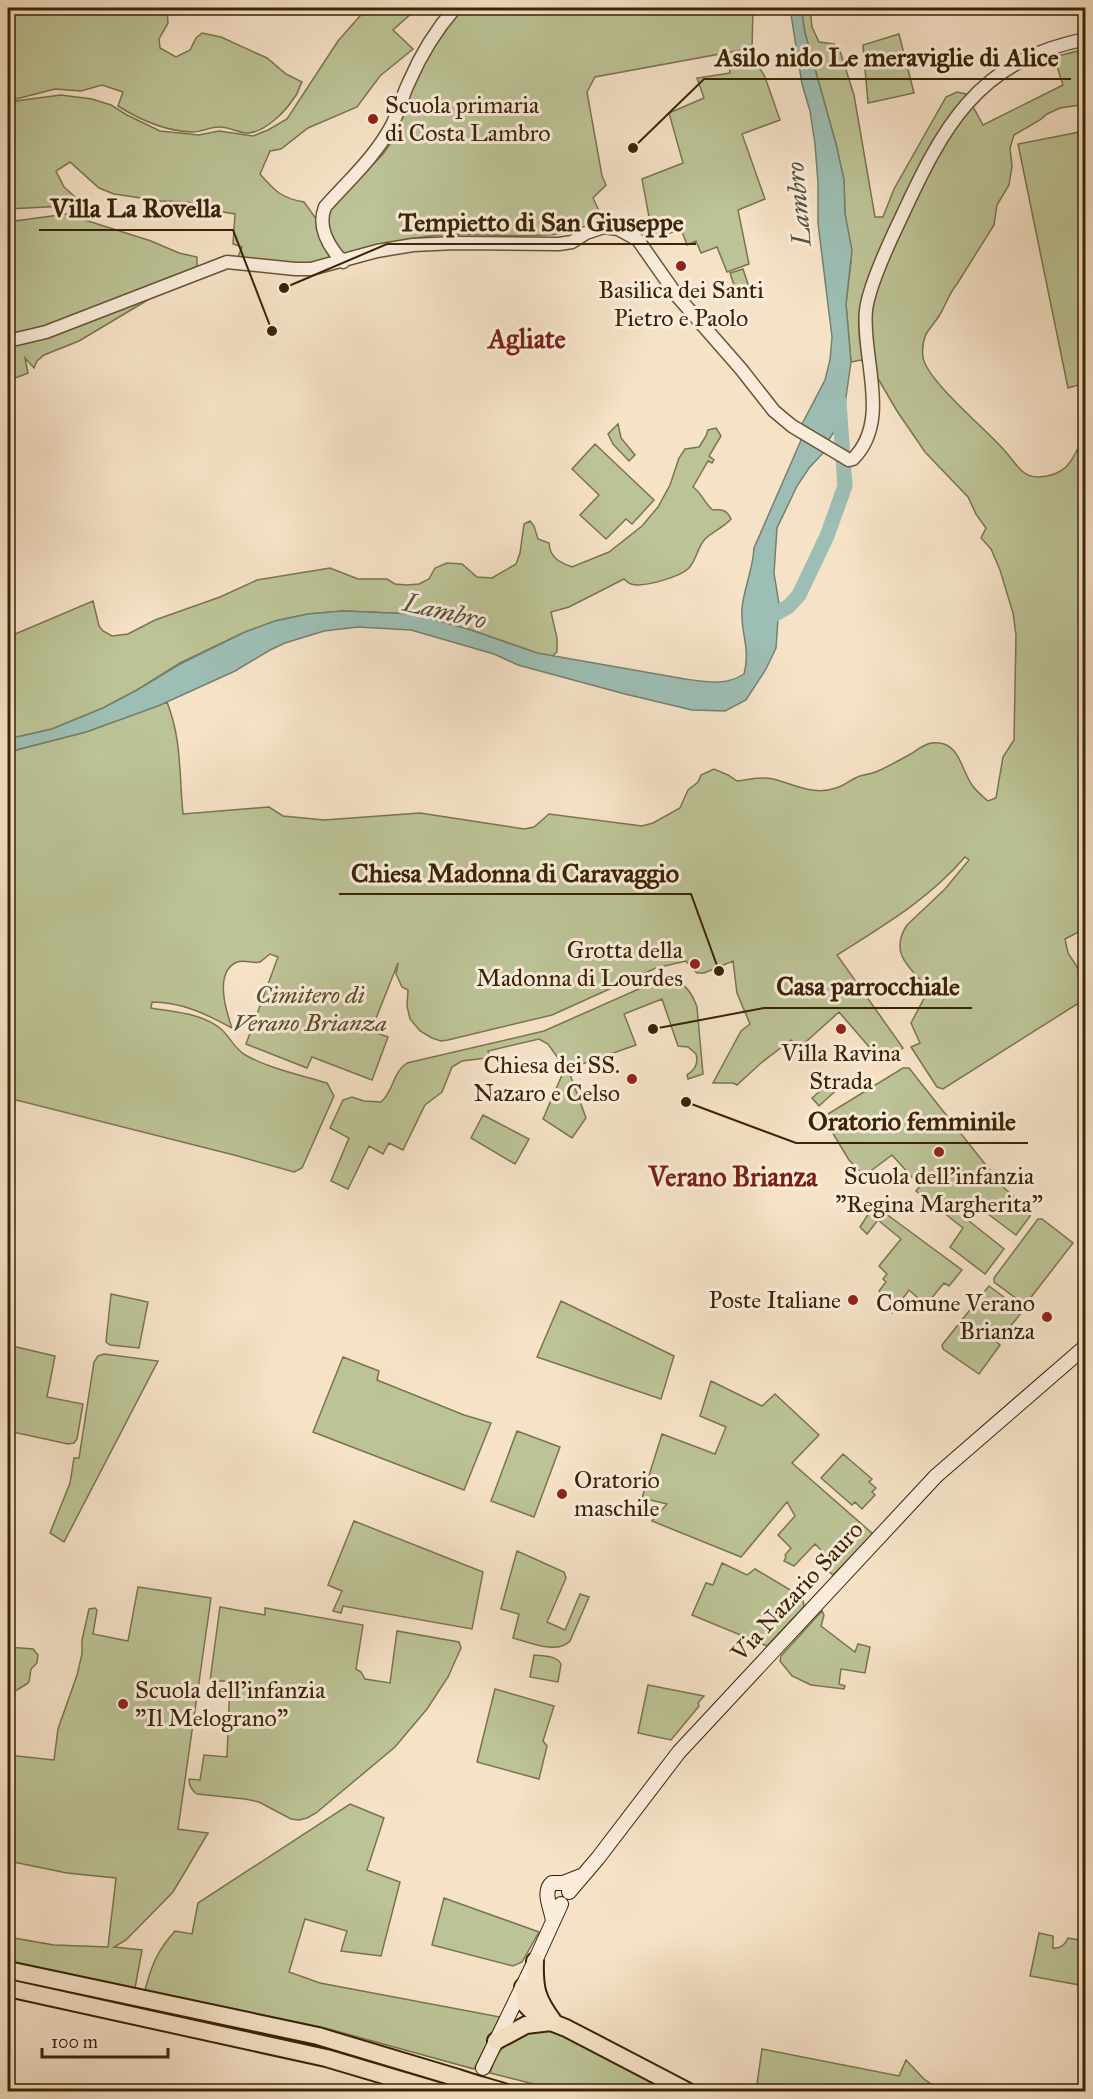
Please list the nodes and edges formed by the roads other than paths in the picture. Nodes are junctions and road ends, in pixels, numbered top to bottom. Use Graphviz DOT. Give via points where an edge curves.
graph roads {
  1 [pos="455,8"];
  2 [pos="1086,39"];
  3 [pos="343,262"];
  4 [pos="8,341"];
  5 [pos="1086,1346"];
  6 [pos="535,1961"];
  7 [pos="8,1970"];
  8 [pos="8,1988"];
  9 [pos="526,1997"];
  10 [pos="554,2022"];
  11 [pos="496,2041"];
  12 [pos="483,2068"];
  13 [pos="675,2088"];
  14 [pos="441,2091"];
  15 [pos="504,2091"];
  16 [pos="689,2091"];
  1 -- 3 [label="street" via="420,57 393,123 376,151 325,207 324,231"];
  2 -- 3 [label="street" via="1034,54 1008,68 982,86 950,124 914,190 870,291 866,310 867,355 873,411 868,434 855,458 849,460 774,411 678,297 638,240 618,229 597,229 559,244 413,245"];
  3 -- 4 [label="street" via="311,269 227,262 46,332"];
  5 -- 6 [label="main road, Via Nazario Sauro" via="936,1476 679,1752 598,1858 560,1895"];
  6 -- 9 [label="main road"];
  6 -- 9 [label="highway" via="535,1983"];
  7 -- 15 [label="highway, bridge" via="318,2036"];
  8 -- 14 [label="highway" via="326,2058"];
  9 -- 10 [label="highway" via="532,2013"];
  9 -- 11 [label="main road"];
  10 -- 11 [label="highway" via="526,2025"];
  10 -- 13 [label="highway"];
  11 -- 12 [label="main road"];
  13 -- 16 [label="highway"];
}
